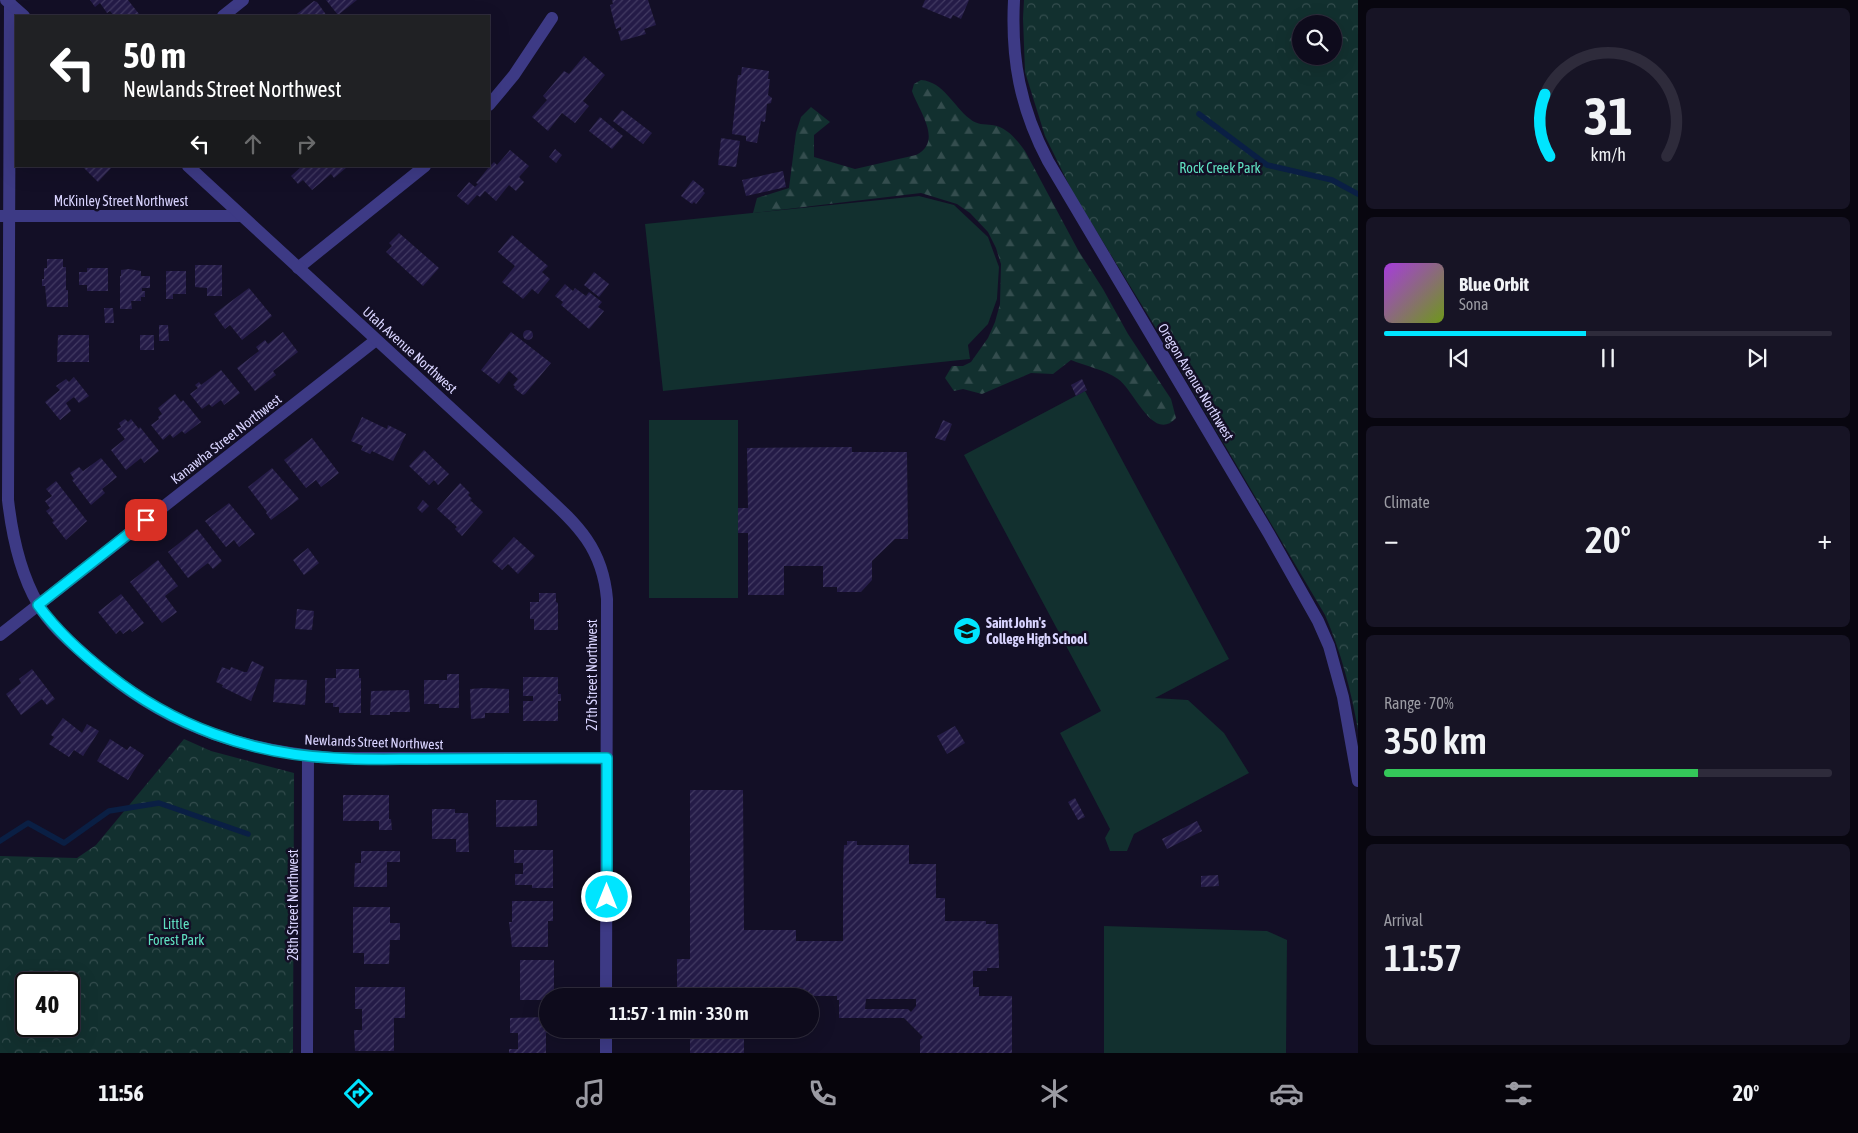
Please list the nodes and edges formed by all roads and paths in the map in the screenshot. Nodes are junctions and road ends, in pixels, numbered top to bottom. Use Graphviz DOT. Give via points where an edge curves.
graph roads {
  1 [pos="243,0"];
  2 [pos="1014,0"];
  3 [pos="8,2"];
  4 [pos="23,15"];
  5 [pos="223,15"];
  6 [pos="552,18"];
  7 [pos="490,104"];
  8 [pos="189,167"];
  9 [pos="424,167"];
  10 [pos="5,216"];
  11 [pos="242,216"];
  12 [pos="298,268"];
  13 [pos="376,340"];
  14 [pos="602,565"];
  15 [pos="38,605"];
  16 [pos="0,635"];
  17 [pos="308,756"];
  18 [pos="607,758"];
  19 [pos="1358,781"];
  20 [pos="606,988"];
  21 [pos="606,1038"];
  22 [pos="307,1053"];
  23 [pos="606,1053"];
  1 -- 5 [label="street"];
  2 -- 19 [label="street, Oregon Avenue Northwest" via="1014,56 1031,126 1048,161 1318,621 1329,646 1343,698"];
  3 -- 4 [label="street"];
  3 -- 10 [label="street, Newlands Street Northwest"];
  6 -- 7 [label="street" via="514,75"];
  8 -- 11 [label="street, Utah Avenue Northwest"];
  9 -- 12 [label="street"];
  10 -- 11 [label="street, McKinley Street Northwest"];
  10 -- 15 [label="street, Newlands Street Northwest" via="8,500 16,546"];
  11 -- 12 [label="street, Utah Avenue Northwest"];
  12 -- 13 [label="street, Utah Avenue Northwest"];
  13 -- 14 [label="street, Utah Avenue Northwest" via="576,524"];
  13 -- 15 [label="street, Kanawha Street Northwest"];
  14 -- 18 [label="street, 27th Street Northwest" via="607,599"];
  15 -- 16 [label="street, Kanawha Street Northwest"];
  15 -- 17 [label="street, Newlands Street Northwest" via="54,626 97,666 157,709 228,740"];
  17 -- 18 [label="street, Newlands Street Northwest" via="364,759"];
  17 -- 22 [label="street, 28th Street Northwest"];
  18 -- 20 [label="street, 27th Street Northwest"];
  21 -- 23 [label="street"];
}
